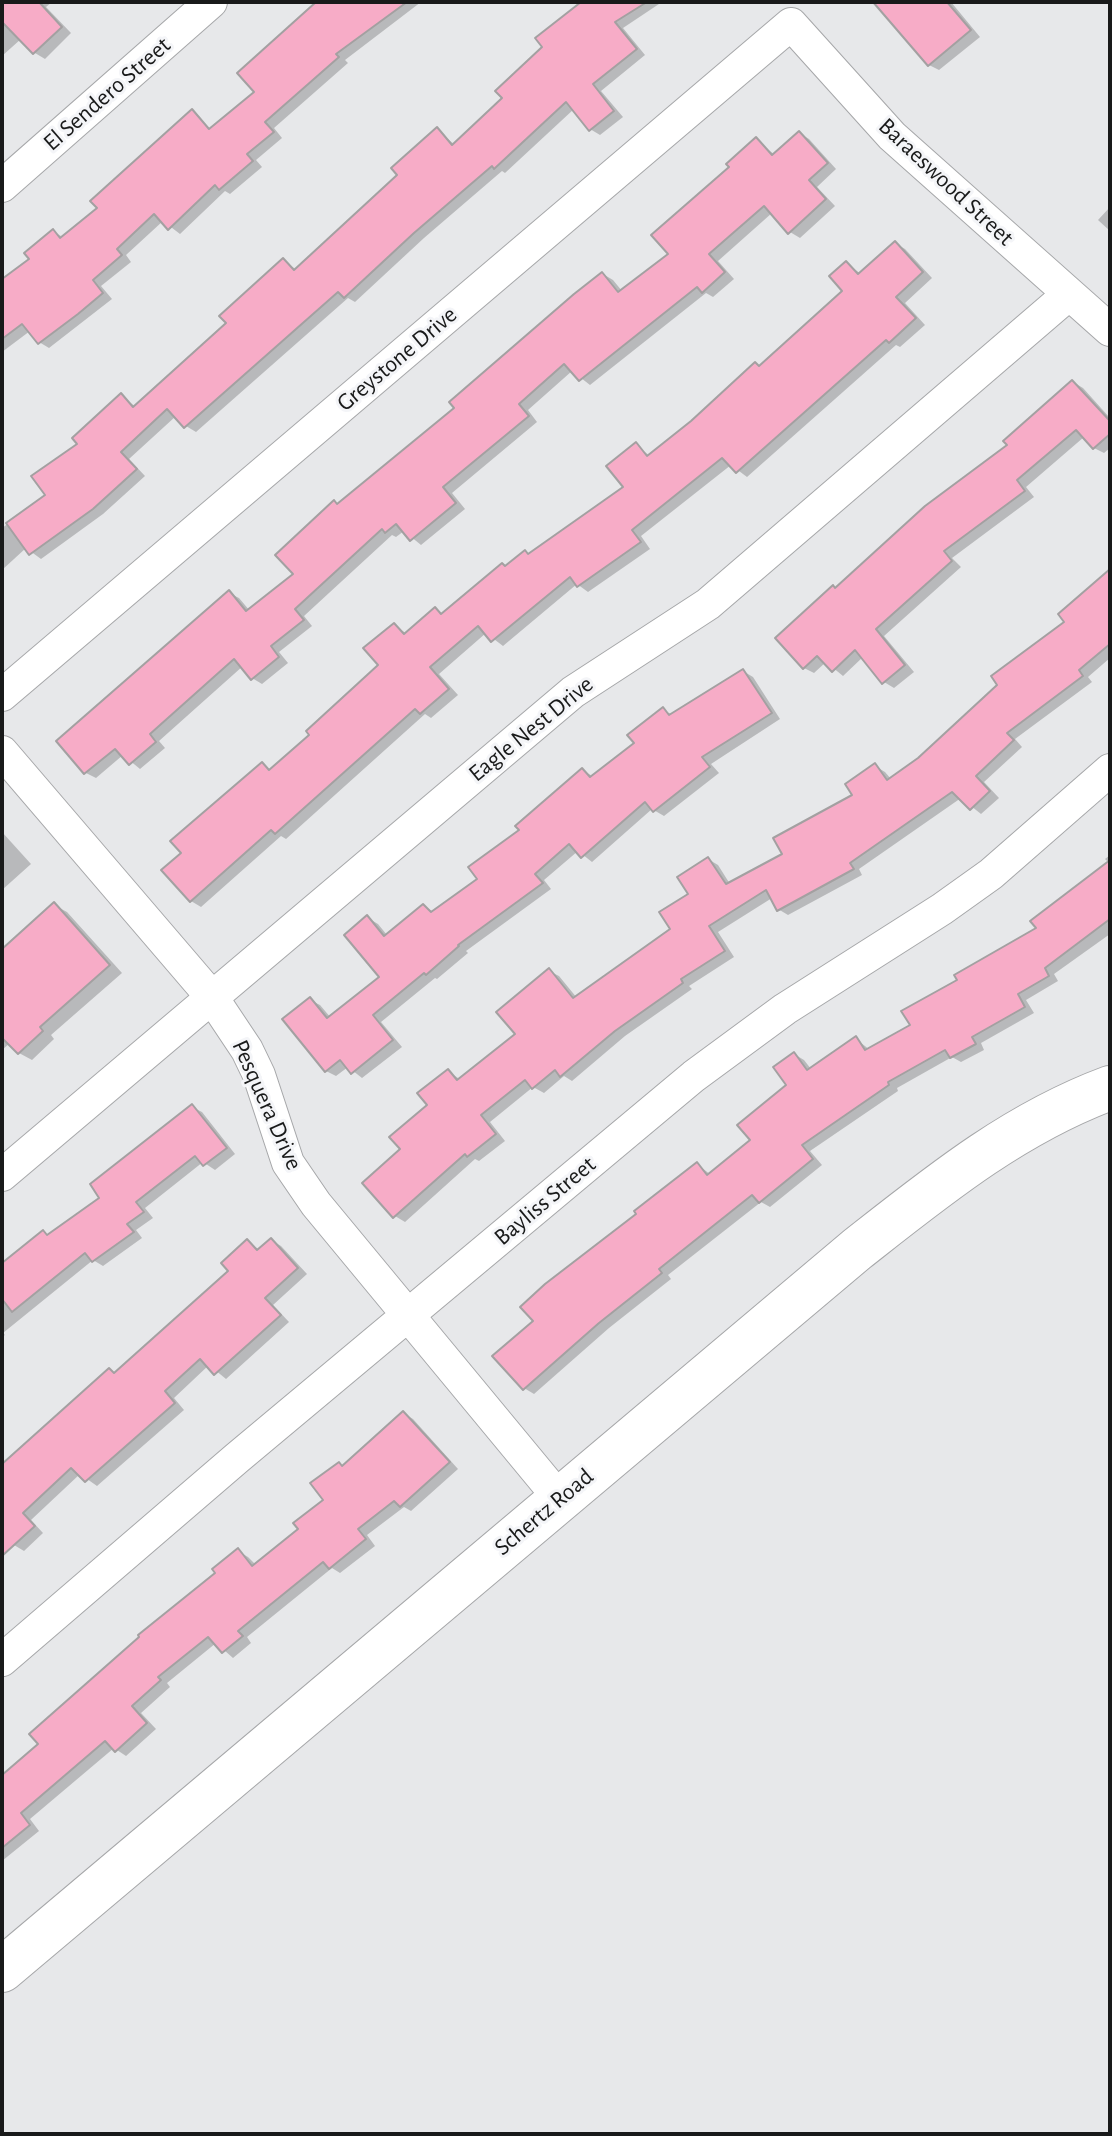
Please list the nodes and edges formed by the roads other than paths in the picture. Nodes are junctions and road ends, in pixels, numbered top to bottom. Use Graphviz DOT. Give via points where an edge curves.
graph roads {
  1 [pos="211,2"];
  2 [pos="791,24"];
  3 [pos="2,186"];
  4 [pos="1069,294"];
  5 [pos="1110,330"];
  6 [pos="2,695"];
  7 [pos="2,752"];
  8 [pos="1110,770"];
  9 [pos="211,996"];
  10 [pos="1110,1088"];
  11 [pos="2,1175"];
  12 [pos="408,1315"];
  13 [pos="560,1499"];
  14 [pos="2,1660"];
  15 [pos="2,1970"];
  1 -- 3 [label="street, El Sendero Street"];
  2 -- 4 [label="street, Baraeswood Street" via="892,136"];
  2 -- 6 [label="street, Greystone Drive"];
  4 -- 5 [label="street, Baraeswood Street"];
  4 -- 9 [label="street, Eagle Nest Drive" via="708,604 573,692"];
  7 -- 9 [label="street, Pesquera Drive"];
  8 -- 12 [label="street, Bayliss Street" via="991,874 785,1009 694,1076"];
  9 -- 11 [label="street, Eagle Nest Drive"];
  9 -- 12 [label="street, Pesquera Drive" via="259,1075 288,1163"];
  10 -- 13 [label="street, Schertz Road" via="1023,1127 968,1163 856,1250"];
  12 -- 13 [label="street, Pesquera Drive"];
  12 -- 14 [label="street, Bayliss Street"];
  13 -- 15 [label="street, Schertz Road"];
}
